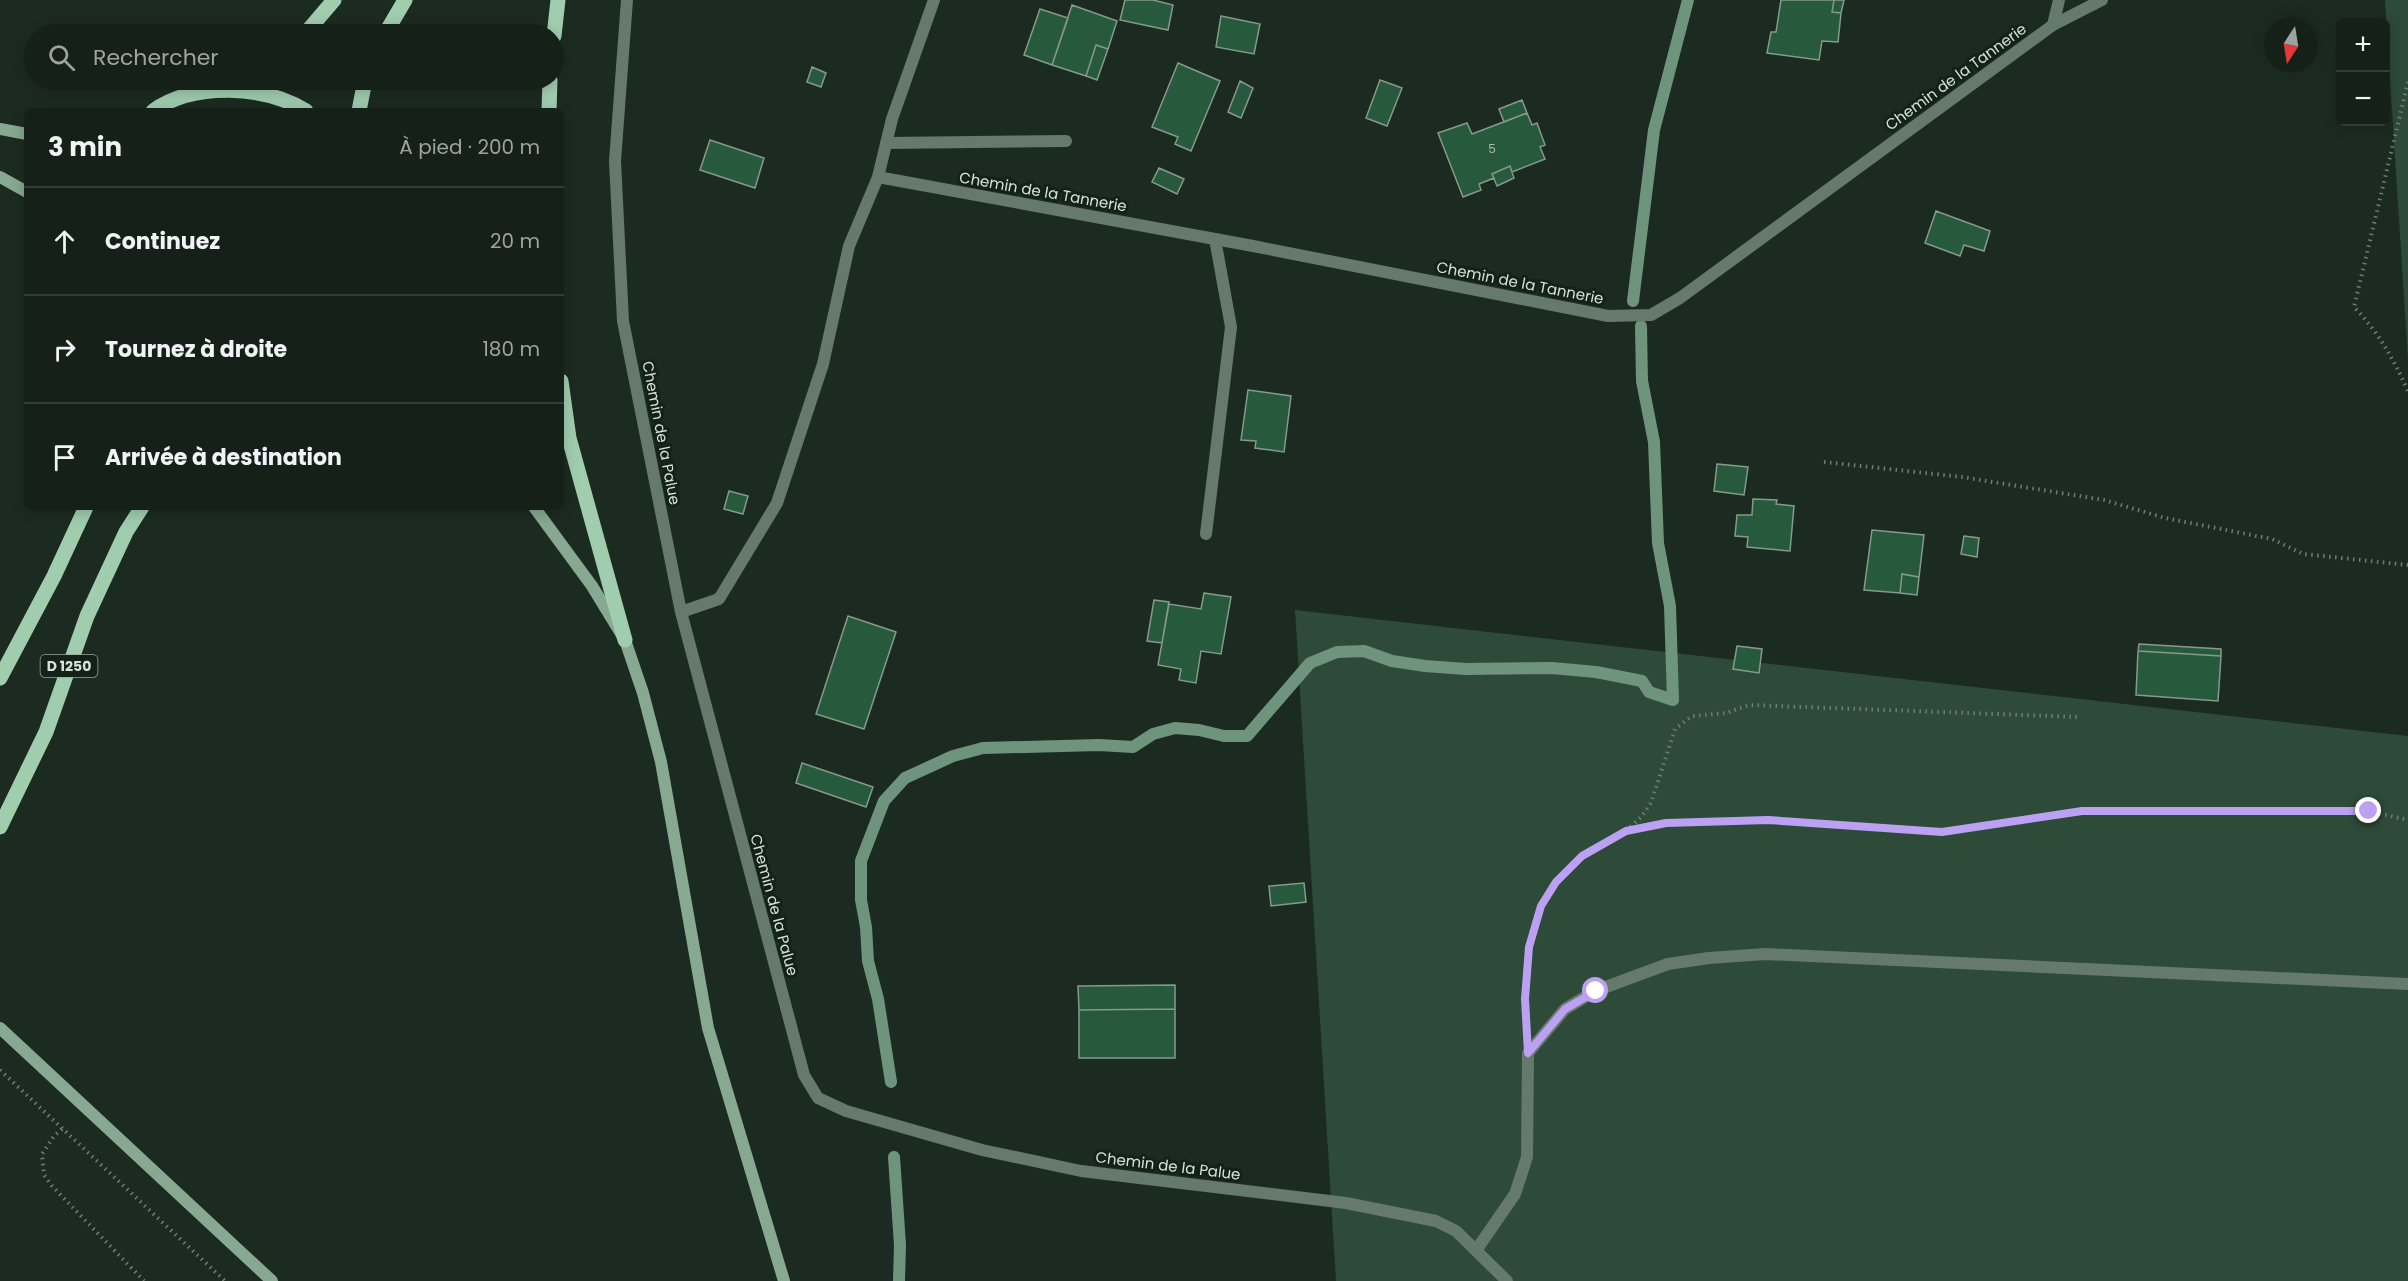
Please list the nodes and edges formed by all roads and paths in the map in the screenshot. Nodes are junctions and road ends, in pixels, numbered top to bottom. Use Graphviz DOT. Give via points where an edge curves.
graph roads {
  1 [pos="334,0"];
  2 [pos="405,0"];
  3 [pos="558,0"];
  4 [pos="627,0"];
  5 [pos="934,0"];
  6 [pos="2059,0"];
  7 [pos="2101,0"];
  8 [pos="314,24"];
  9 [pos="391,24"];
  10 [pos="555,24"];
  11 [pos="2053,25"];
  12 [pos="2408,82"];
  13 [pos="209,90"];
  14 [pos="209,90"];
  15 [pos="363,90"];
  16 [pos="550,90"];
  17 [pos="258,92"];
  18 [pos="158,108"];
  19 [pos="301,108"];
  20 [pos="359,108"];
  21 [pos="549,108"];
  22 [pos="0,129"];
  23 [pos="24,133"];
  24 [pos="1066,141"];
  25 [pos="886,143"];
  26 [pos="0,177"];
  27 [pos="878,177"];
  28 [pos="24,190"];
  29 [pos="1215,239"];
  30 [pos="2408,391"];
  31 [pos="564,402"];
  32 [pos="1824,462"];
  33 [pos="85,510"];
  34 [pos="140,510"];
  35 [pos="536,510"];
  36 [pos="1206,534"];
  37 [pos="2408,565"];
  38 [pos="681,612"];
  39 [pos="625,640"];
  40 [pos="0,678"];
  41 [pos="2078,717"];
  42 [pos="2408,819"];
  43 [pos="0,827"];
  44 [pos="1626,831"];
  45 [pos="2408,984"];
  46 [pos="0,1028"];
  47 [pos="1528,1053"];
  48 [pos="0,1070"];
  49 [pos="62,1129"];
  50 [pos="1477,1249"];
  51 [pos="144,1281"];
  52 [pos="225,1281"];
  53 [pos="272,1281"];
  54 [pos="784,1281"];
  55 [pos="1507,1281"];
  1 -- 8 [label="main road"];
  2 -- 9 [label="main road"];
  3 -- 10 [label="main road"];
  4 -- 38 [label="street, Chemin de la Palue" via="615,161 623,321"];
  5 -- 25 [label="street"];
  6 -- 11 [label="street"];
  7 -- 11 [label="street, Chemin de la Tannerie"];
  11 -- 29 [label="street, Chemin de la Tannerie" via="1680,298 1651,315 1608,316"];
  12 -- 30 [label="path" via="2354,307 2374,327"];
  13 -- 17 [label="main road"];
  14 -- 18 [label="main road"];
  15 -- 20 [label="main road"];
  16 -- 21 [label="main road"];
  17 -- 19 [label="main road"];
  22 -- 23 [label="main road"];
  24 -- 25 [label="street"];
  25 -- 27 [label="street"];
  26 -- 28 [label="main road"];
  27 -- 29 [label="street, Chemin de la Tannerie"];
  27 -- 38 [label="street" via="849,246 823,364 777,503 719,599"];
  29 -- 36 [label="street" via="1231,327"];
  31 -- 39 [label="main road" via="569,438"];
  32 -- 37 [label="path" via="1962,477 2104,500 2165,518 2272,539 2303,554"];
  33 -- 40 [label="main road"];
  34 -- 43 [label="main road, D 1250" via="87,616 46,732"];
  35 -- 39 [label="main road" via="592,586"];
  38 -- 50 [label="street, Chemin de la Palue" via="804,1075 818,1098 905,1129 1081,1170 1416,1215 1456,1231"];
  39 -- 54 [label="main road" via="661,762 708,1028"];
  41 -- 44 [label="path" via="1749,705 1726,713 1692,716 1675,729 1651,803"];
  42 -- 44 [label="path" via="2369,811 2082,811 1949,832 1768,820 1666,823"];
  44 -- 47 [label="path" via="1582,856 1556,882 1541,906 1529,947 1525,999"];
  45 -- 47 [label="street" via="1765,954 1709,958 1668,964 1596,991 1565,1009"];
  46 -- 53 [label="main road"];
  47 -- 50 [label="street" via="1527,1157 1515,1194"];
  48 -- 49 [label="path"];
  49 -- 51 [label="path" via="42,1154 44,1175"];
  49 -- 52 [label="path"];
  50 -- 55 [label="street, Chemin de la Palue"];
}
